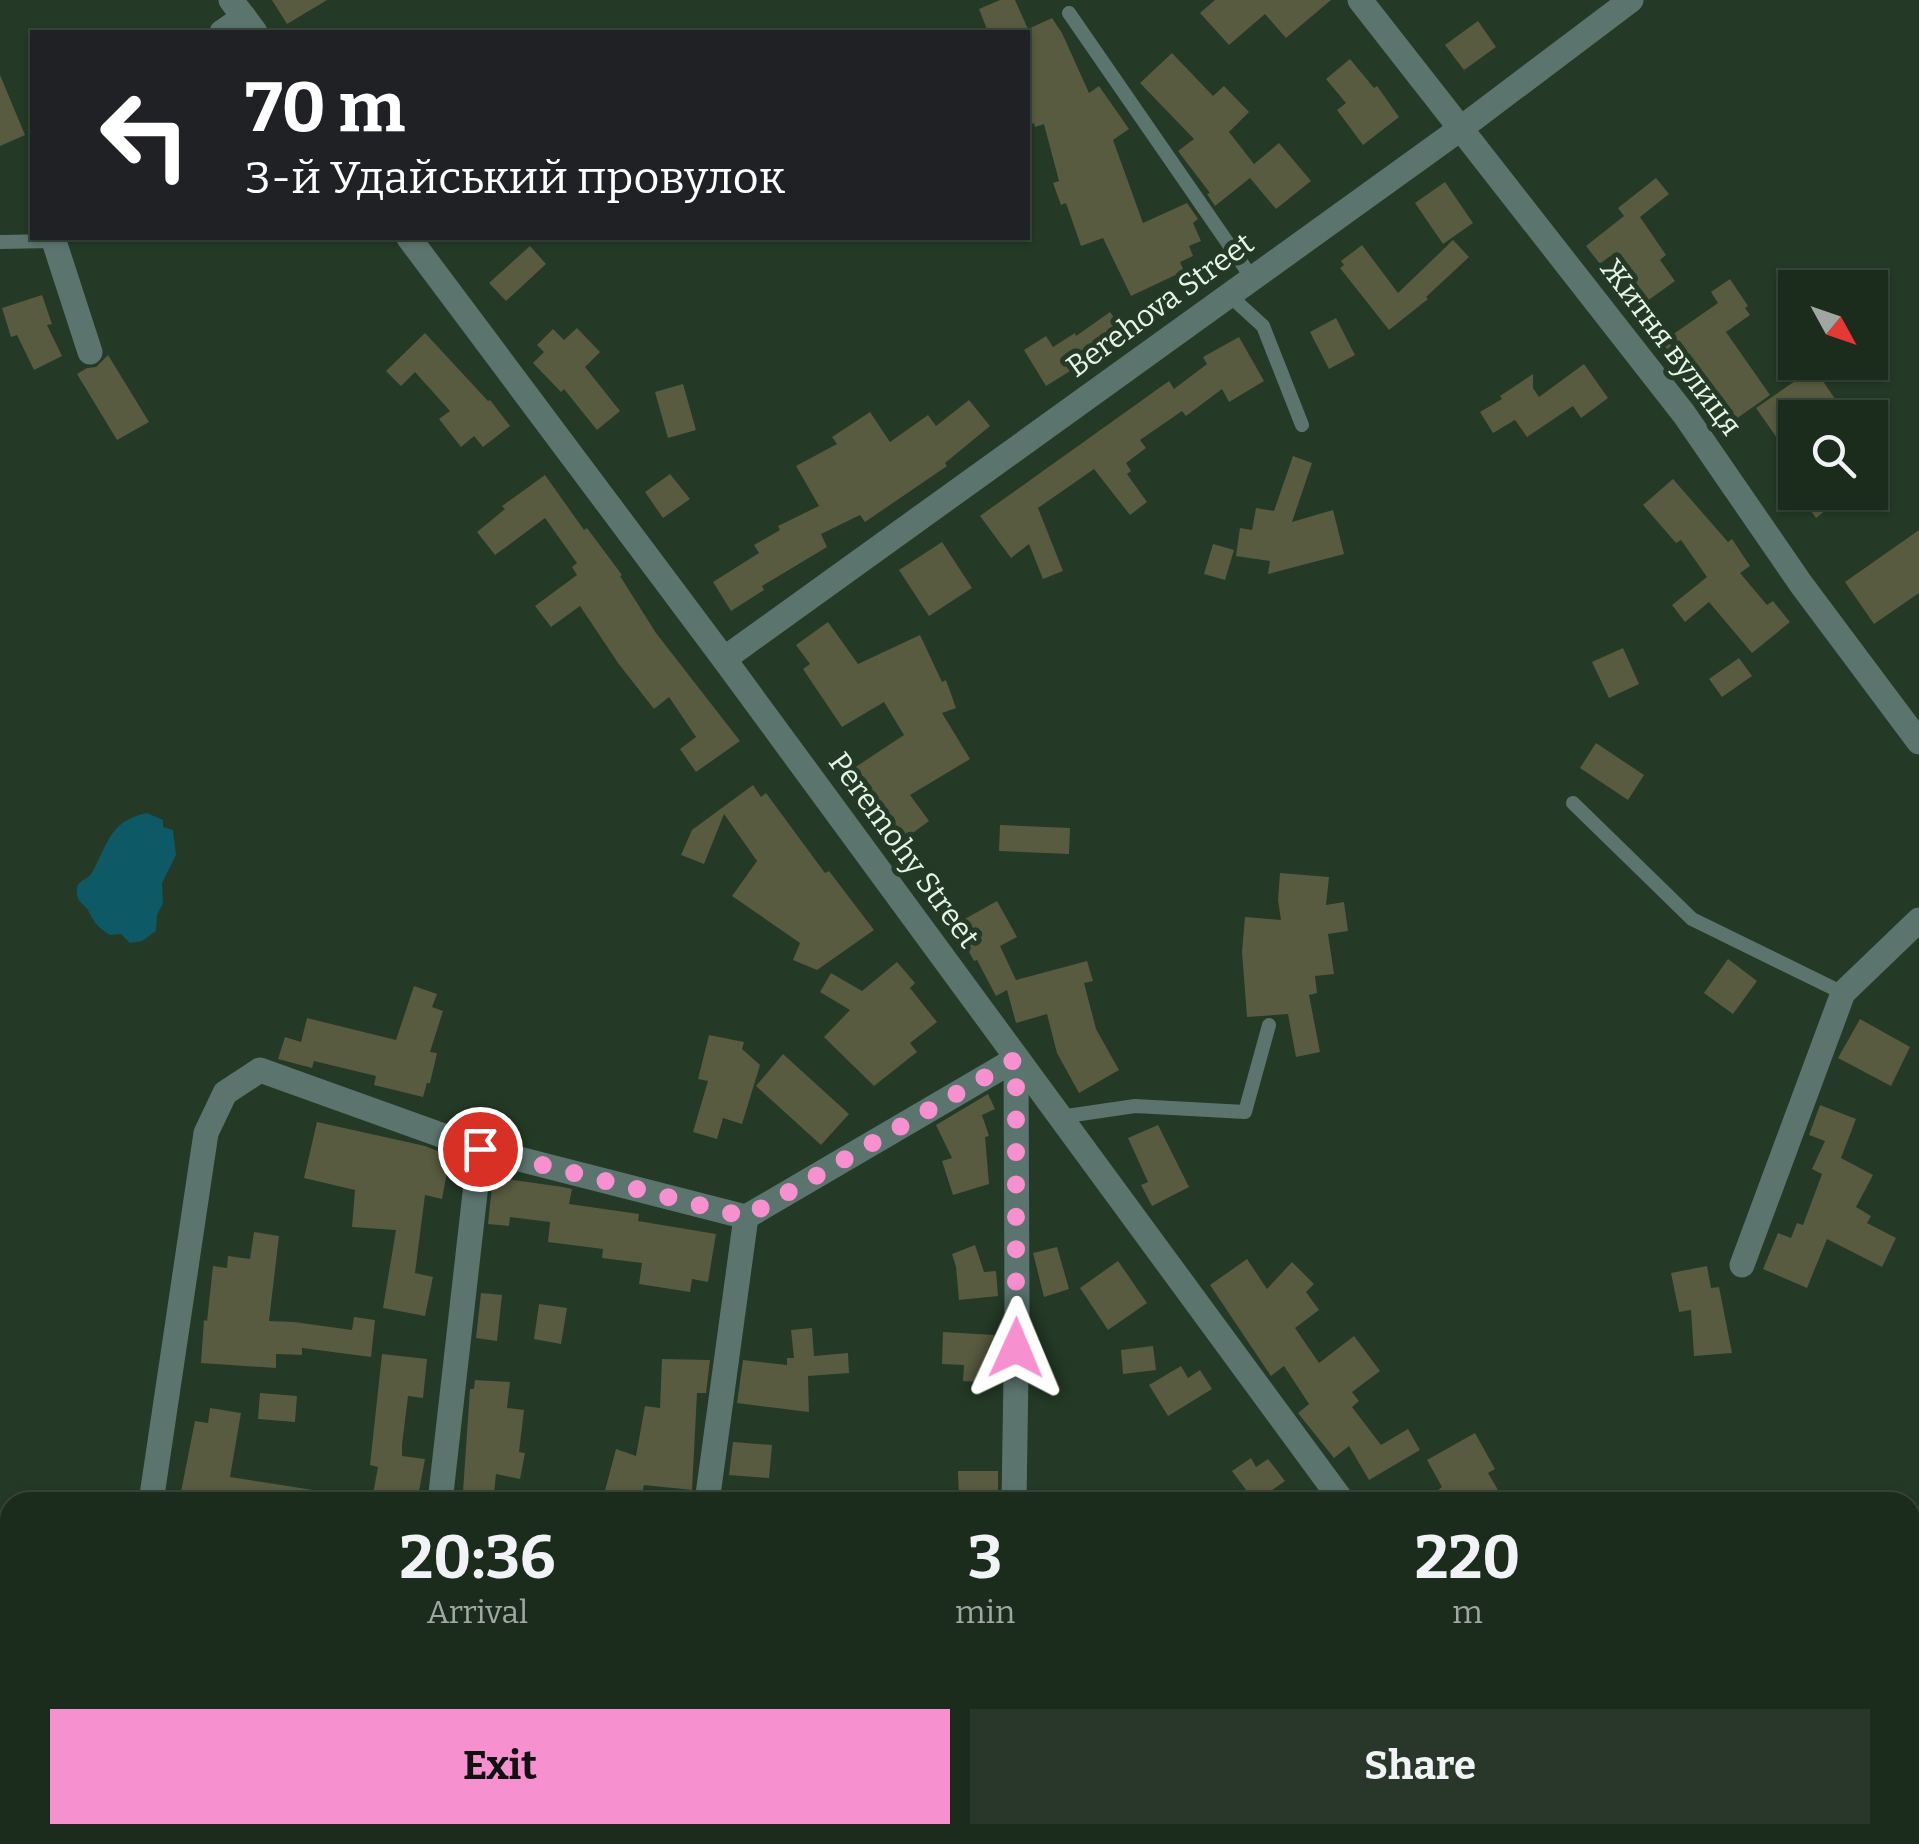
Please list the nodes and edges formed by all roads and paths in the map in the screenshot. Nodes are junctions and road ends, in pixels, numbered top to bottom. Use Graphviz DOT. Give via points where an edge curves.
graph roads {
  1 [pos="1360,0"];
  2 [pos="1631,0"];
  3 [pos="1068,13"];
  4 [pos="1460,130"];
  5 [pos="35,240"];
  6 [pos="53,240"];
  7 [pos="410,240"];
  8 [pos="0,242"];
  9 [pos="1252,278"];
  10 [pos="1229,295"];
  11 [pos="90,352"];
  12 [pos="1302,425"];
  13 [pos="724,659"];
  14 [pos="1919,742"];
  15 [pos="1573,803"];
  16 [pos="1919,920"];
  17 [pos="1843,993"];
  18 [pos="1269,1025"];
  19 [pos="1016,1059"];
  20 [pos="1059,1117"];
  21 [pos="480,1149"];
  22 [pos="746,1217"];
  23 [pos="1742,1264"];
  24 [pos="152,1492"];
  25 [pos="441,1492"];
  26 [pos="708,1492"];
  27 [pos="1014,1492"];
  28 [pos="1336,1492"];
  1 -- 4 [label="street, Житня вулиця"];
  2 -- 4 [label="street, Berehova Street"];
  3 -- 9 [label="lane"];
  4 -- 9 [label="street, Berehova Street"];
  4 -- 14 [label="street, Житня вулиця" via="1684,414"];
  5 -- 8 [label="lane"];
  6 -- 11 [label="street"];
  7 -- 13 [label="street, Peremohy Street"];
  9 -- 10 [label="street, Berehova Street"];
  10 -- 12 [label="lane" via="1263,326"];
  10 -- 13 [label="street, Berehova Street"];
  13 -- 19 [label="street, Peremohy Street"];
  15 -- 17 [label="lane" via="1692,919"];
  16 -- 17 [label="street"];
  17 -- 23 [label="street"];
  18 -- 20 [label="lane" via="1245,1112 1135,1106"];
  19 -- 20 [label="street, Peremohy Street"];
  19 -- 22 [label="street"];
  19 -- 27 [label="street"];
  20 -- 28 [label="street, Peremohy Street"];
  21 -- 22 [label="street"];
  21 -- 24 [label="street" via="260,1070 224,1092 206,1133"];
  21 -- 25 [label="street"];
  22 -- 26 [label="street"];
}
